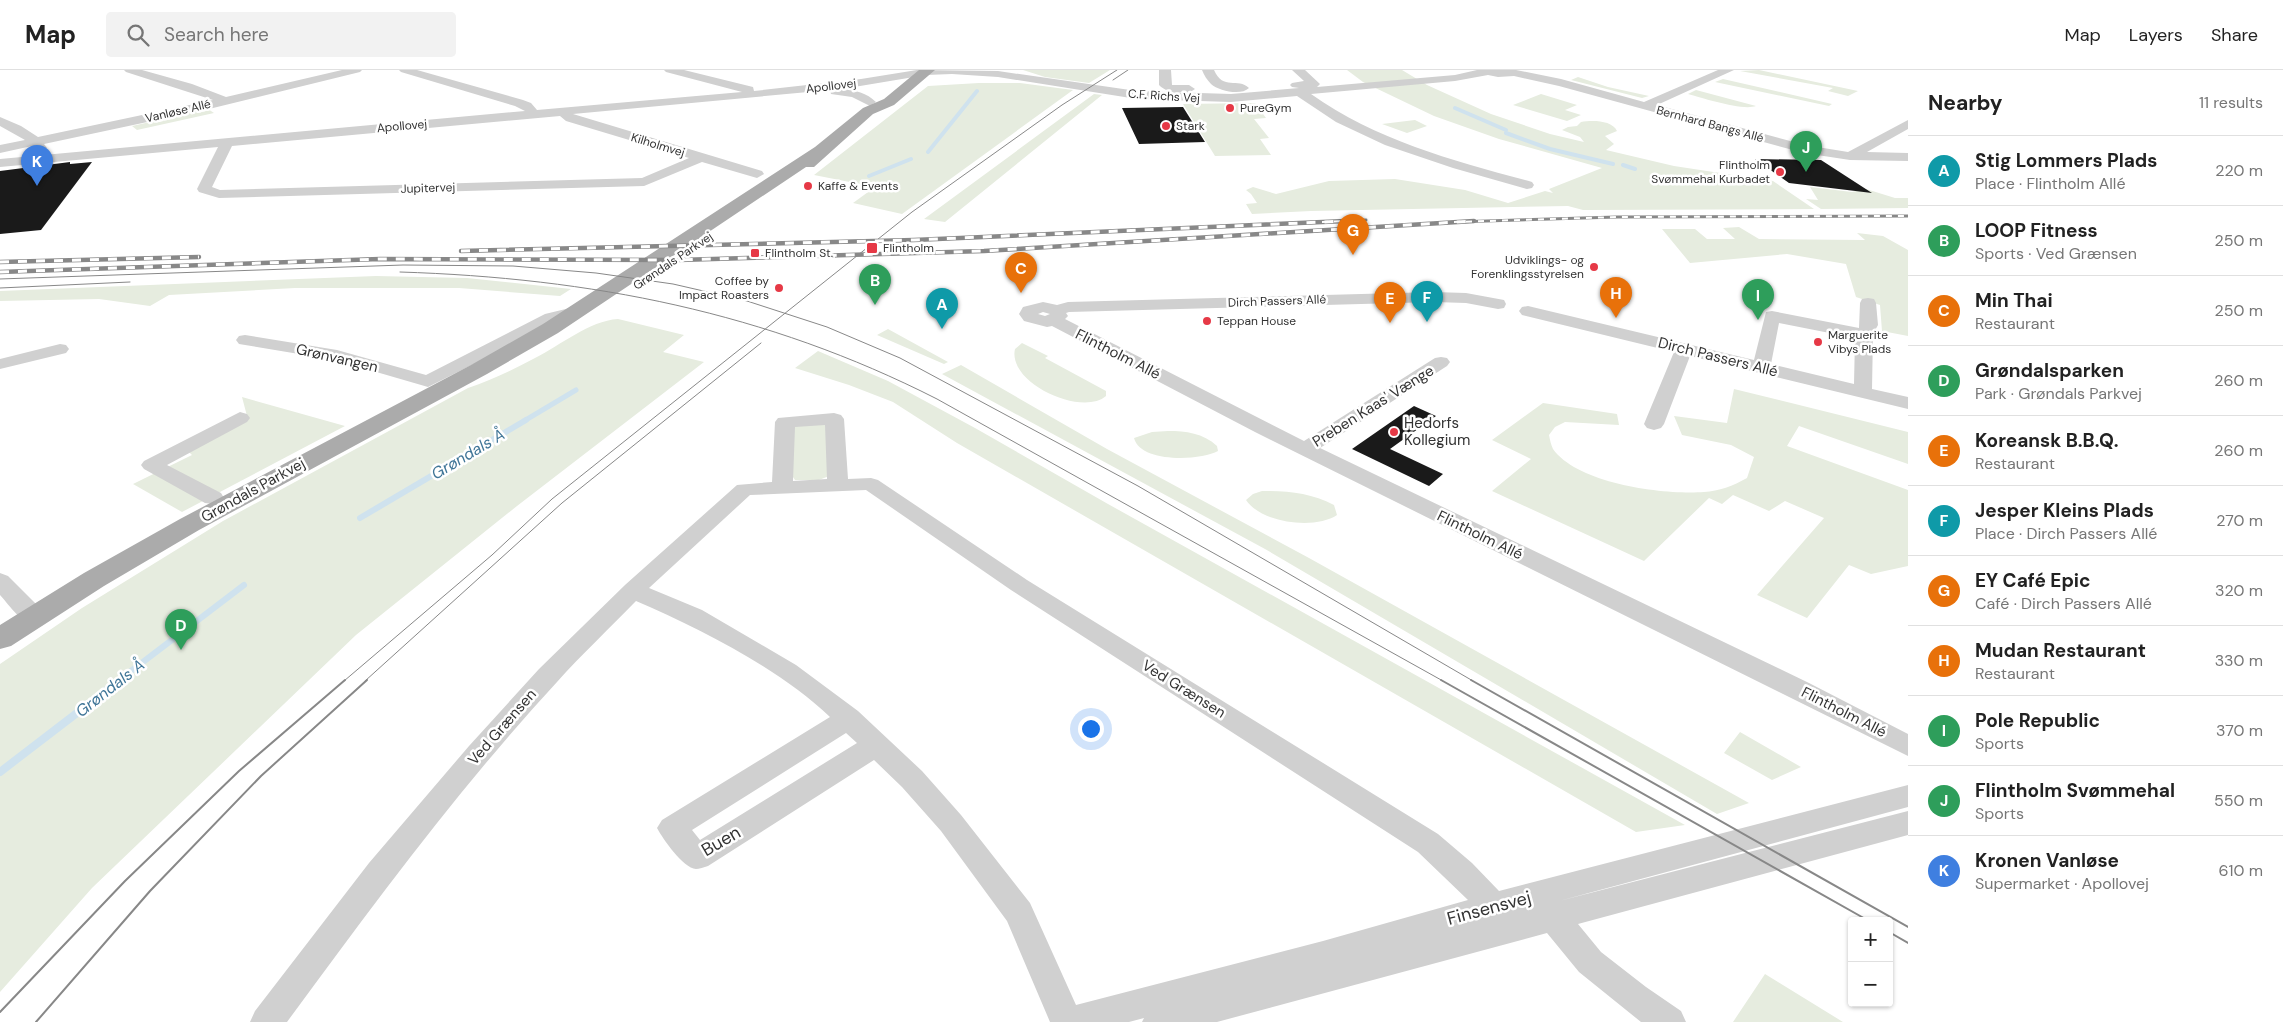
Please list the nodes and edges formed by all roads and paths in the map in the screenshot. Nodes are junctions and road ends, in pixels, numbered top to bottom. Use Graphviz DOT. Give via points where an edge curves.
graph roads {
  1 [pos="130,70"];
  2 [pos="356,70"];
  3 [pos="404,70"];
  4 [pos="670,70"];
  5 [pos="996,70"];
  6 [pos="1165,70"];
  7 [pos="1208,70"];
  8 [pos="1298,70"];
  9 [pos="1728,70"];
  10 [pos="1484,71"];
  11 [pos="1515,71"];
  12 [pos="924,74"];
  13 [pos="898,77"];
  14 [pos="1028,78"];
  15 [pos="1278,85"];
  16 [pos="1220,86"];
  17 [pos="1318,88"];
  18 [pos="1298,89"];
  19 [pos="756,92"];
  20 [pos="809,92"];
  21 [pos="225,101"];
  22 [pos="1645,106"];
  23 [pos="869,107"];
  24 [pos="530,110"];
  25 [pos="562,112"];
  26 [pos="0,121"];
  27 [pos="1908,124"];
  28 [pos="37,142"];
  29 [pos="227,142"];
  30 [pos="0,149"];
  31 [pos="1850,156"];
  32 [pos="1908,157"];
  33 [pos="700,158"];
  34 [pos="38,160"];
  35 [pos="0,163"];
  36 [pos="756,174"];
  37 [pos="1527,185"];
  38 [pos="745,207"];
  39 [pos="1868,303"];
  40 [pos="574,312"];
  41 [pos="1055,315"];
  42 [pos="1864,334"];
  43 [pos="245,340"];
  44 [pos="60,349"];
  45 [pos="1684,349"];
  46 [pos="512,352"];
  47 [pos="1441,362"];
  48 [pos="0,364"];
  49 [pos="1761,368"];
  50 [pos="428,382"];
  51 [pos="1863,392"];
  52 [pos="1908,403"];
  53 [pos="240,418"];
  54 [pos="1654,424"];
  55 [pos="1305,449"];
  56 [pos="838,486"];
  57 [pos="782,488"];
  58 [pos="213,498"];
  59 [pos="0,581"];
  60 [pos="633,590"];
  61 [pos="34,616"];
  62 [pos="0,639"];
  63 [pos="849,718"];
  64 [pos="876,745"];
  65 [pos="1908,746"];
  66 [pos="1908,796"];
  67 [pos="1908,824"];
  68 [pos="1544,906"];
  69 [pos="1501,917"];
  70 [pos="267,1022"];
  71 [pos="1069,1022"];
  72 [pos="1159,1022"];
  73 [pos="1669,1022"];
  1 -- 21 [label="street"];
  2 -- 21 [label="street, Vanløse Allé"];
  3 -- 24 [label="street"];
  4 -- 19 [label="street"];
  5 -- 14 [label="street, C.F. Richs Vej"];
  6 -- 16 [label="street, C.F. Richs Vej" via="1163,80 1169,88"];
  7 -- 16 [label="street, C.F. Richs Vej" via="1211,79"];
  8 -- 17 [label="street"];
  9 -- 22 [label="street"];
  10 -- 11 [label="street, Bernhard Bangs Allé" via="1502,75"];
  10 -- 17 [label="street, C.F. Richs Vej" via="1373,86"];
  11 -- 22 [label="street, Bernhard Bangs Allé"];
  12 -- 13 [label="street, C.F. Richs Vej"];
  12 -- 14 [label="street, C.F. Richs Vej"];
  12 -- 23 [label="main road, Grøndals Parkvej" via="889,102"];
  13 -- 19 [label="street, Apollovej"];
  13 -- 20 [label="street, Apollovej"];
  13 -- 23 [label="main road, Grøndals Parkvej"];
  14 -- 18 [label="street, C.F. Richs Vej" via="1114,92 1207,98"];
  15 -- 16 [label="street, C.F. Richs Vej"];
  17 -- 18 [label="street, C.F. Richs Vej"];
  18 -- 37 [label="street" via="1344,122 1367,132 1441,160"];
  19 -- 20 [label="street, Apollovej"];
  19 -- 25 [label="street, Apollovej"];
  20 -- 23 [label="street, Apollovej" via="855,94"];
  21 -- 28 [label="street, Vanløse Allé"];
  22 -- 31 [label="street, Bernhard Bangs Allé" via="1804,149"];
  23 -- 38 [label="main road, Grøndals Parkvej" via="788,183"];
  24 -- 25 [label="street, Apollovej"];
  24 -- 29 [label="street, Apollovej"];
  25 -- 33 [label="street, Kilholmvej" via="570,118"];
  26 -- 28 [label="street"];
  27 -- 31 [label="street"];
  28 -- 30 [label="street, Vanløse Allé"];
  28 -- 34 [label="street" via="42,153"];
  29 -- 33 [label="street, Jupitervej" via="204,189 219,194 644,182"];
  29 -- 34 [label="street, Apollovej"];
  31 -- 32 [label="street, Bernhard Bangs Allé"];
  33 -- 36 [label="street, Kilholmvej"];
  34 -- 35 [label="street, Apollovej"];
  38 -- 40 [label="main road, Grøndals Parkvej"];
  38 -- 46 [label="main road, Grøndals Parkvej" via="589,318"];
  39 -- 42 [label="street" via="1868,325"];
  40 -- 46 [label="main road, Grøndals Parkvej"];
  40 -- 50 [label="street, Grøndals Parkvej" via="551,318"];
  41 -- 45 [label="street, Dirch Passers Allé" via="1068,307 1466,298 1498,304 1515,302 1528,311"];
  41 -- 55 [label="street, Flintholm Allé"];
  42 -- 49 [label="street" via="1772,316"];
  42 -- 51 [label="street"];
  43 -- 50 [label="street, Grønvangen" via="337,355"];
  44 -- 48 [label="street"];
  45 -- 49 [label="street, Dirch Passers Allé"];
  45 -- 54 [label="street"];
  46 -- 61 [label="main road, Grøndals Parkvej" via="222,506"];
  47 -- 55 [label="street, Preben Kaas' Vænge"];
  49 -- 51 [label="street, Dirch Passers Allé"];
  51 -- 52 [label="street, Dirch Passers Allé"];
  53 -- 58 [label="street, Grøndals Parkvej" via="151,465"];
  55 -- 65 [label="street, Flintholm Allé" via="1800,690"];
  56 -- 57 [label="street, Ved Grænsen"];
  56 -- 57 [label="street" via="834,419 785,422"];
  56 -- 69 [label="street, Ved Grænsen" via="870,484 1019,585 1428,843 1452,862"];
  57 -- 60 [label="street, Ved Grænsen" via="744,490"];
  59 -- 61 [label="street"];
  60 -- 63 [label="street" via="693,616 745,644"];
  60 -- 70 [label="street, Ved Grænsen" via="548,675 479,753 380,872"];
  61 -- 62 [label="main road, Grøndals Parkvej"];
  63 -- 64 [label="street"];
  63 -- 64 [label="street, Buen" via="672,828 697,857"];
  64 -- 71 [label="street" via="951,822 1019,913"];
  66 -- 68 [label="street, Finsensvej"];
  67 -- 68 [label="street, Finsensvej"];
  68 -- 69 [label="street, Finsensvej"];
  68 -- 73 [label="street" via="1590,962"];
  69 -- 71 [label="street, Finsensvej" via="1323,955"];
  69 -- 72 [label="street, Finsensvej"];
}
